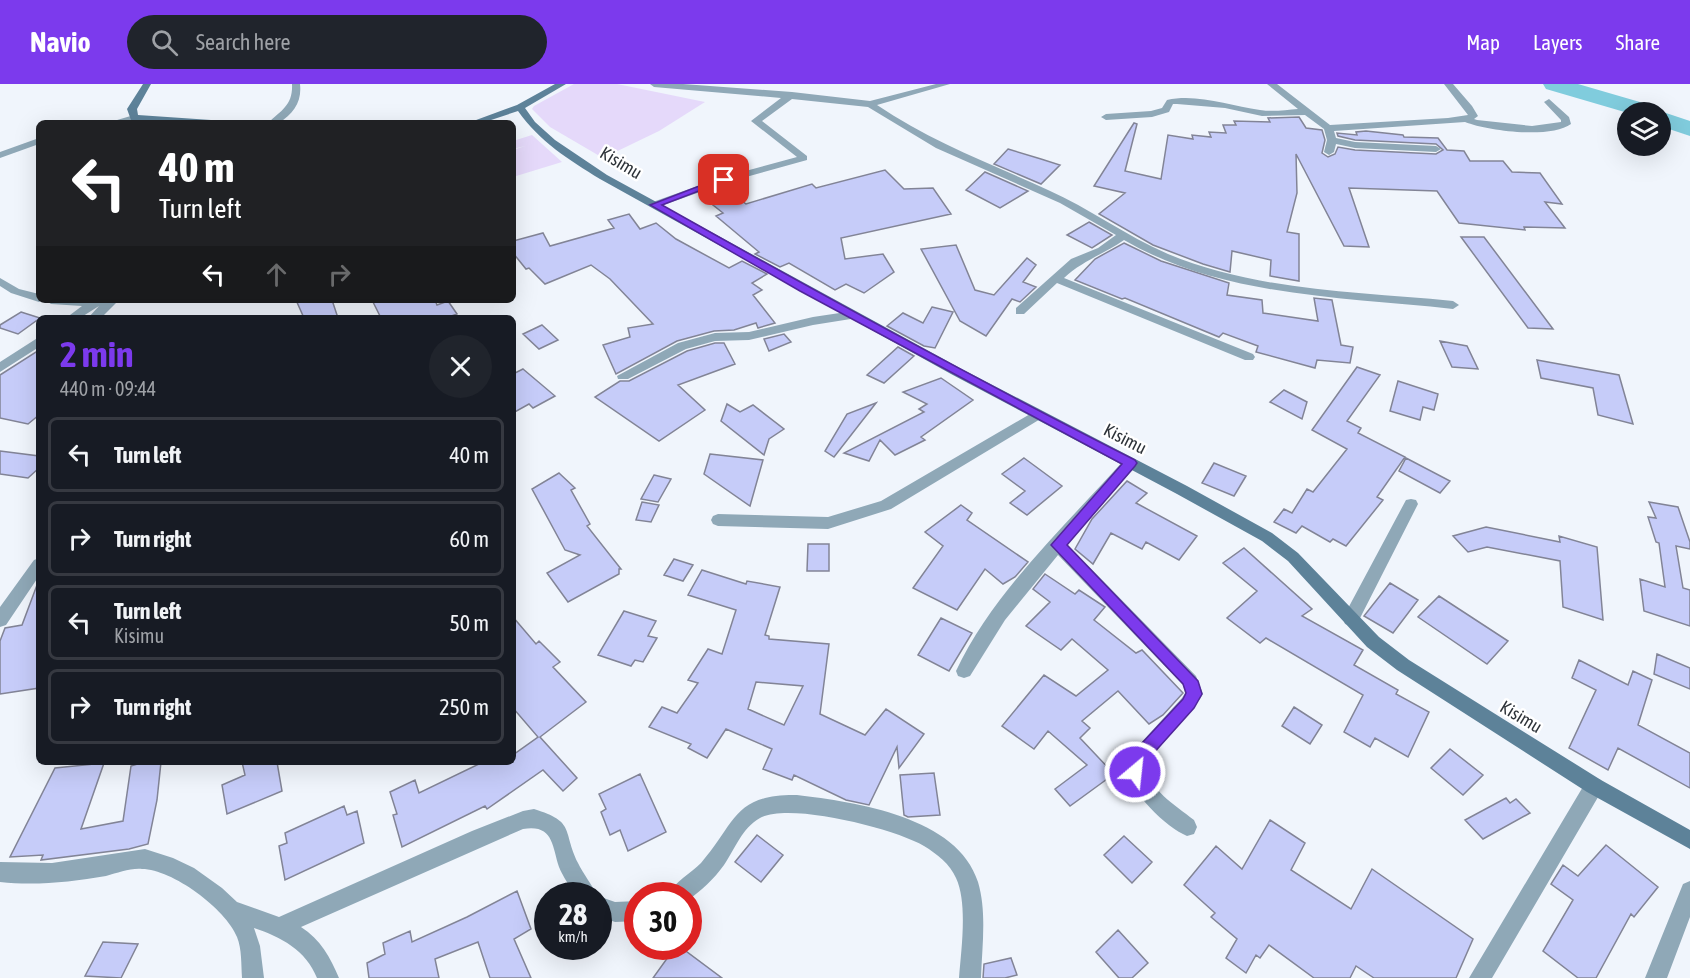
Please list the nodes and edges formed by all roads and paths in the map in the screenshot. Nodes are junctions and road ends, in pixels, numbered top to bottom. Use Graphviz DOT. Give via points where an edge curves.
graph roads {
  1 [pos="147,84"];
  2 [pos="296,84"];
  3 [pos="562,84"];
  4 [pos="654,84"];
  5 [pos="946,84"];
  6 [pos="1271,84"];
  7 [pos="1448,84"];
  8 [pos="792,95"];
  9 [pos="1549,102"];
  10 [pos="870,104"];
  11 [pos="520,107"];
  12 [pos="1309,112"];
  13 [pos="1106,117"];
  14 [pos="134,118"];
  15 [pos="1466,119"];
  16 [pos="125,120"];
  17 [pos="165,120"];
  18 [pos="277,120"];
  19 [pos="482,120"];
  20 [pos="1328,128"];
  21 [pos="1332,140"];
  22 [pos="36,142"];
  23 [pos="1436,149"];
  24 [pos="1329,152"];
  25 [pos="0,155"];
  26 [pos="654,205"];
  27 [pos="1124,235"];
  28 [pos="1057,279"];
  29 [pos="0,281"];
  30 [pos="36,297"];
  31 [pos="94,303"];
  32 [pos="109,303"];
  33 [pos="1453,304"];
  34 [pos="1020,312"];
  35 [pos="76,315"];
  36 [pos="97,315"];
  37 [pos="853,315"];
  38 [pos="36,343"];
  39 [pos="1249,357"];
  40 [pos="0,368"];
  41 [pos="623,376"];
  42 [pos="1037,415"];
  43 [pos="1131,463"];
  44 [pos="1411,504"];
  45 [pos="718,520"];
  46 [pos="1058,545"];
  47 [pos="36,568"];
  48 [pos="1351,619"];
  49 [pos="0,620"];
  50 [pos="964,671"];
  51 [pos="1594,786"];
  52 [pos="1187,827"];
  53 [pos="1690,840"];
  54 [pos="0,872"];
  55 [pos="578,882"];
  56 [pos="696,882"];
  57 [pos="1690,891"];
  58 [pos="232,911"];
  59 [pos="281,926"];
  60 [pos="253,978"];
  61 [pos="328,978"];
  62 [pos="970,978"];
  63 [pos="1480,978"];
  64 [pos="1656,978"];
  1 -- 14 [label="street" via="132,109"];
  2 -- 18 [label="street" via="296,102"];
  3 -- 11 [label="street"];
  4 -- 8 [label="street"];
  5 -- 10 [label="street"];
  6 -- 12 [label="street"];
  7 -- 15 [label="street" via="1470,108 1473,116"];
  8 -- 10 [label="street"];
  8 -- 26 [label="street" via="756,121 804,158"];
  9 -- 15 [label="street" via="1566,119 1566,124 1552,128 1484,126"];
  10 -- 27 [label="street" via="902,126 968,160 1065,201"];
  11 -- 19 [label="street"];
  11 -- 26 [label="street, Kisimu" via="533,126 558,147"];
  12 -- 13 [label="street" via="1262,113 1177,101 1152,114"];
  12 -- 20 [label="street"];
  14 -- 16 [label="street"];
  14 -- 17 [label="street"];
  15 -- 20 [label="street"];
  20 -- 21 [label="street"];
  21 -- 23 [label="street"];
  21 -- 24 [label="street"];
  22 -- 25 [label="street"];
  26 -- 37 [label="street, Kisimu"];
  27 -- 28 [label="street" via="1075,261"];
  27 -- 33 [label="street" via="1164,256 1233,278"];
  28 -- 34 [label="street"];
  28 -- 39 [label="street"];
  29 -- 30 [label="street"];
  31 -- 35 [label="street"];
  32 -- 36 [label="street"];
  37 -- 41 [label="street" via="749,336 704,340 682,346"];
  37 -- 42 [label="street, Kisimu"];
  38 -- 40 [label="street"];
  42 -- 43 [label="street, Kisimu"];
  42 -- 45 [label="street" via="886,505 828,522"];
  43 -- 46 [label="street"];
  43 -- 48 [label="street, Kisimu" via="1267,537 1293,557"];
  44 -- 48 [label="street"];
  46 -- 50 [label="street" via="978,645"];
  46 -- 52 [label="street" via="1190,681 1194,694 1188,704 1135,762 1143,789"];
  47 -- 49 [label="street"];
  48 -- 51 [label="street, Kisimu" via="1403,665"];
  51 -- 53 [label="street, Kisimu"];
  51 -- 63 [label="street"];
  54 -- 58 [label="street" via="48,874 144,859 197,880"];
  55 -- 59 [label="street" via="569,867 559,833 550,823 534,818 479,838"];
  56 -- 62 [label="street" via="739,824 763,808 801,804 903,827 950,852 966,875 971,908"];
  57 -- 64 [label="street"];
  58 -- 59 [label="street"];
  58 -- 60 [label="street" via="250,948"];
  59 -- 61 [label="street" via="304,940 324,965"];
}
